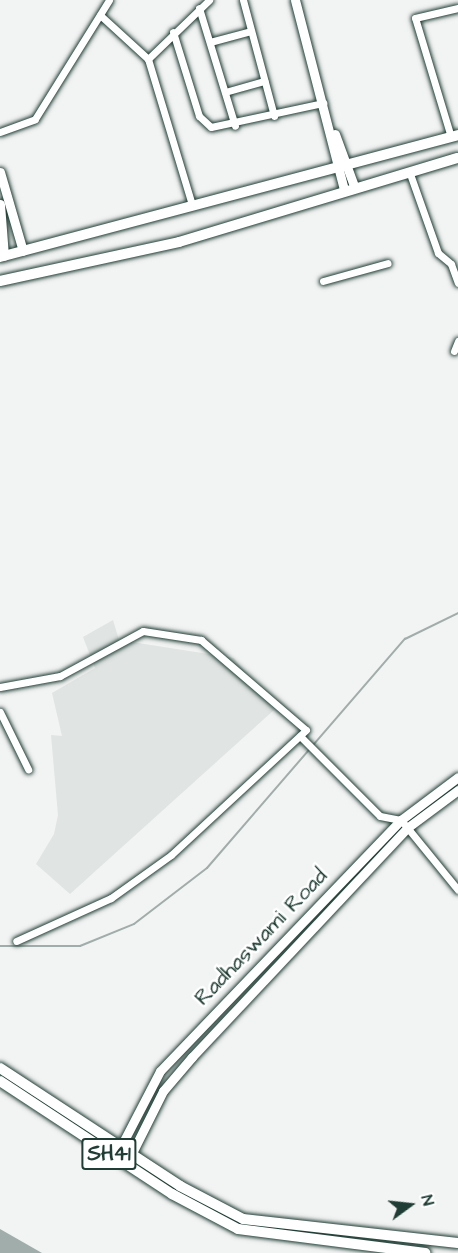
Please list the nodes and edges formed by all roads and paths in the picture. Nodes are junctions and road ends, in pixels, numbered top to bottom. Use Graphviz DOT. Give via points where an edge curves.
graph roads {
  1 [pos="109,0"];
  2 [pos="209,0"];
  3 [pos="243,0"];
  4 [pos="295,0"];
  5 [pos="199,8"];
  6 [pos="458,8"];
  7 [pos="100,15"];
  8 [pos="251,31"];
  9 [pos="173,32"];
  10 [pos="210,42"];
  11 [pos="148,59"];
  12 [pos="264,81"];
  13 [pos="225,92"];
  14 [pos="323,103"];
  15 [pos="274,116"];
  16 [pos="235,126"];
  17 [pos="0,132"];
  18 [pos="455,136"];
  19 [pos="458,158"];
  20 [pos="343,165"];
  21 [pos="409,171"];
  22 [pos="0,172"];
  23 [pos="349,187"];
  24 [pos="0,204"];
  25 [pos="192,205"];
  26 [pos="23,251"];
  27 [pos="2,257"];
  28 [pos="388,264"];
  29 [pos="0,281"];
  30 [pos="323,281"];
  31 [pos="458,282"];
  32 [pos="458,341"];
  33 [pos="454,351"];
  34 [pos="0,687"];
  35 [pos="0,712"];
  36 [pos="300,736"];
  37 [pos="28,769"];
  38 [pos="458,777"];
  39 [pos="458,790"];
  40 [pos="404,824"];
  41 [pos="458,890"];
  42 [pos="16,941"];
  43 [pos="0,1068"];
  44 [pos="0,1081"];
  45 [pos="118,1153"];
  46 [pos="128,1160"];
  47 [pos="240,1224"];
  48 [pos="458,1243"];
  49 [pos="425,1253"];
  1 -- 7 [label="street"];
  2 -- 5 [label="street"];
  3 -- 8 [label="street"];
  4 -- 14 [label="street"];
  5 -- 9 [label="street"];
  5 -- 10 [label="street"];
  6 -- 18 [label="street" via="415,18"];
  7 -- 11 [label="street"];
  7 -- 17 [label="street" via="35,119"];
  8 -- 10 [label="street"];
  8 -- 12 [label="street"];
  9 -- 11 [label="street"];
  9 -- 16 [label="street" via="200,117 211,127"];
  10 -- 13 [label="street"];
  11 -- 25 [label="street"];
  12 -- 13 [label="street"];
  12 -- 15 [label="street"];
  13 -- 16 [label="street"];
  14 -- 15 [label="street"];
  14 -- 20 [label="street"];
  15 -- 16 [label="street"];
  18 -- 20 [label="main road"];
  19 -- 21 [label="main road"];
  20 -- 23 [label="street"];
  20 -- 25 [label="main road"];
  21 -- 23 [label="main road"];
  21 -- 31 [label="street" via="438,253 451,264"];
  22 -- 26 [label="street"];
  23 -- 29 [label="main road" via="179,242"];
  24 -- 27 [label="street"];
  25 -- 26 [label="main road"];
  26 -- 27 [label="main road"];
  28 -- 30 [label="street"];
  32 -- 33 [label="street"];
  34 -- 36 [label="street" via="60,676 144,631 201,640 306,730"];
  35 -- 37 [label="street"];
  36 -- 40 [label="street" via="380,816"];
  36 -- 42 [label="street" via="171,855 111,898"];
  38 -- 40 [label="street, Radhaswami Road"];
  39 -- 40 [label="street, Radhaswami Road"];
  40 -- 41 [label="street"];
  40 -- 45 [label="street, Radhaswami Road" via="160,1071"];
  40 -- 46 [label="street, Radhaswami Road" via="163,1091"];
  43 -- 45 [label="main road"];
  44 -- 45 [label="main road, SH41"];
  45 -- 46 [label="main road"];
  46 -- 47 [label="main road"];
  47 -- 48 [label="main road"];
  47 -- 49 [label="main road"];
}
